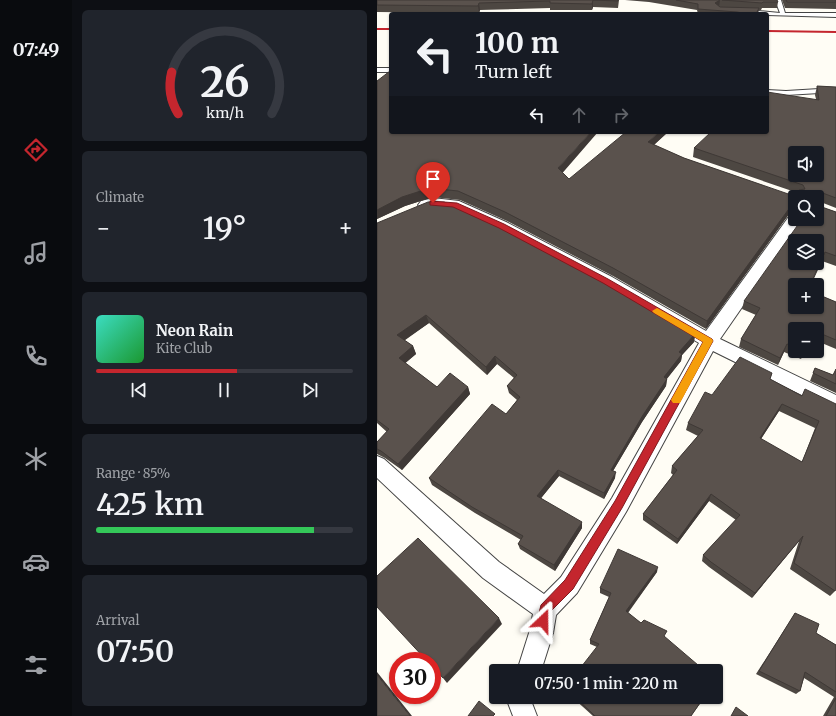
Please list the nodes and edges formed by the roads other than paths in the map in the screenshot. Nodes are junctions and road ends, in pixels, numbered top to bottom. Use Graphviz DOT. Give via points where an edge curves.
graph roads {
  1 [pos="779,0"];
  2 [pos="769,14"];
  3 [pos="783,15"];
  4 [pos="836,15"];
  5 [pos="377,70"];
  6 [pos="389,70"];
  7 [pos="836,90"];
  8 [pos="769,92"];
  9 [pos="410,211"];
  10 [pos="790,226"];
  11 [pos="709,341"];
  12 [pos="836,404"];
  13 [pos="377,465"];
  14 [pos="545,609"];
  15 [pos="531,664"];
  16 [pos="520,704"];
  17 [pos="525,716"];
  1 -- 3 [label="lane"];
  2 -- 3 [label="lane"];
  3 -- 4 [label="lane"];
  5 -- 6 [label="lane"];
  7 -- 8 [label="lane"];
  9 -- 11 [label="street" via="433,203 454,204 605,281"];
  10 -- 11 [label="street"];
  11 -- 12 [label="street"];
  11 -- 14 [label="street" via="619,505 569,584"];
  13 -- 14 [label="street" via="491,570"];
  14 -- 15 [label="street"];
  16 -- 17 [label="street"];
}
